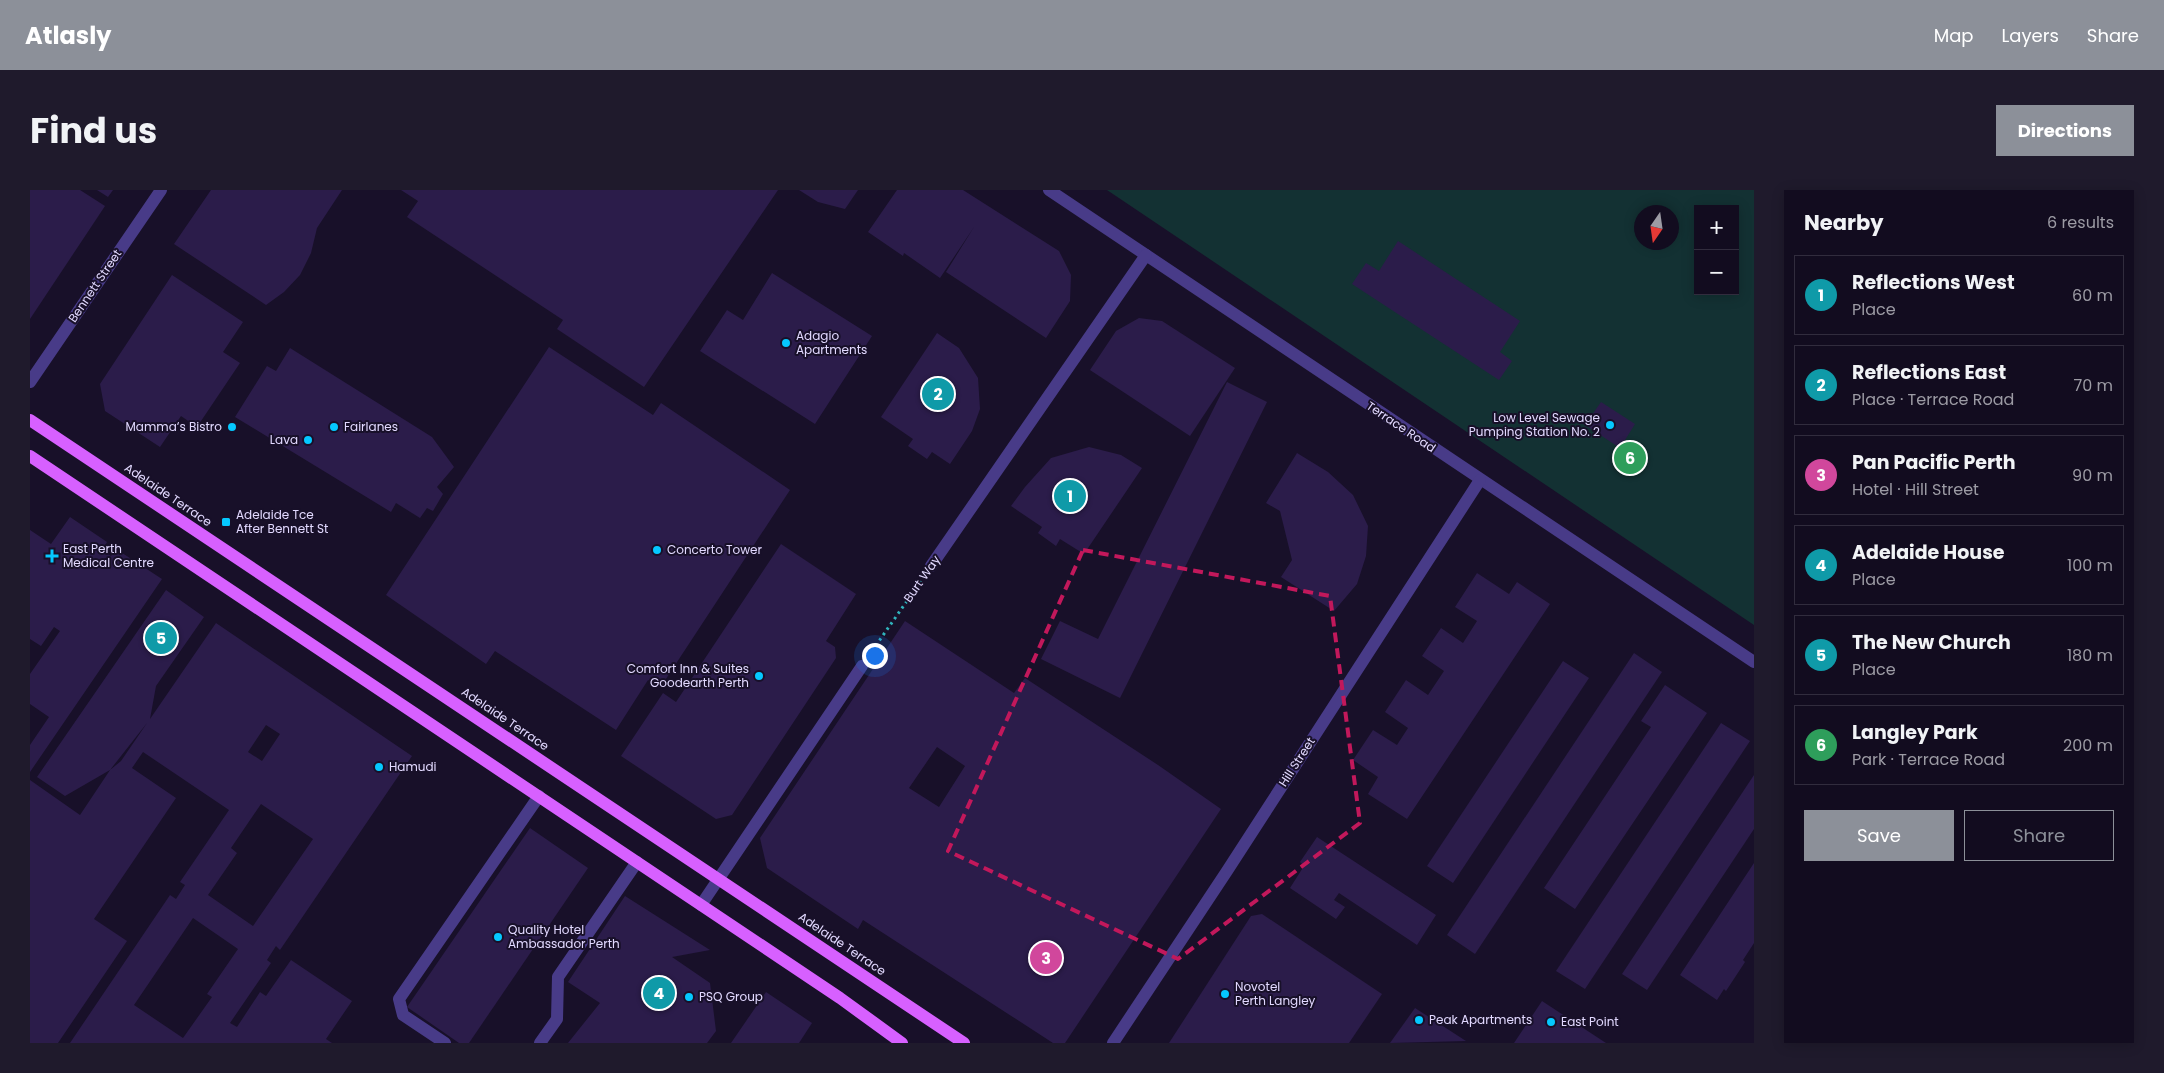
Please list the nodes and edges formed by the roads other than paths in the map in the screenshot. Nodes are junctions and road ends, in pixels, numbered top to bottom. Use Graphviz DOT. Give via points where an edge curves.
graph roads {
  1 [pos="161,190"];
  2 [pos="1049,190"];
  3 [pos="1146,255"];
  4 [pos="30,382"];
  5 [pos="30,420"];
  6 [pos="30,456"];
  7 [pos="1480,480"];
  8 [pos="931,566"];
  9 [pos="1754,662"];
  10 [pos="862,666"];
  11 [pos="539,796"];
  12 [pos="637,862"];
  13 [pos="719,878"];
  14 [pos="701,905"];
  15 [pos="445,1043"];
  16 [pos="540,1043"];
  17 [pos="902,1043"];
  18 [pos="964,1043"];
  19 [pos="1113,1043"];
  1 -- 4 [label="street, Bennett Street"];
  2 -- 3 [label="street, Terrace Road"];
  3 -- 7 [label="street, Terrace Road"];
  3 -- 8 [label="street, Burt Way"];
  5 -- 13 [label="main road, Adelaide Terrace"];
  6 -- 11 [label="main road"];
  7 -- 9 [label="street, Terrace Road"];
  7 -- 19 [label="street, Hill Street"];
  10 -- 13 [label="street"];
  11 -- 12 [label="main road"];
  11 -- 15 [label="street" via="399,999 403,1015"];
  12 -- 14 [label="main road"];
  12 -- 16 [label="street" via="558,977 557,1019"];
  13 -- 14 [label="street"];
  13 -- 18 [label="main road, Adelaide Terrace"];
  14 -- 17 [label="main road"];
}
